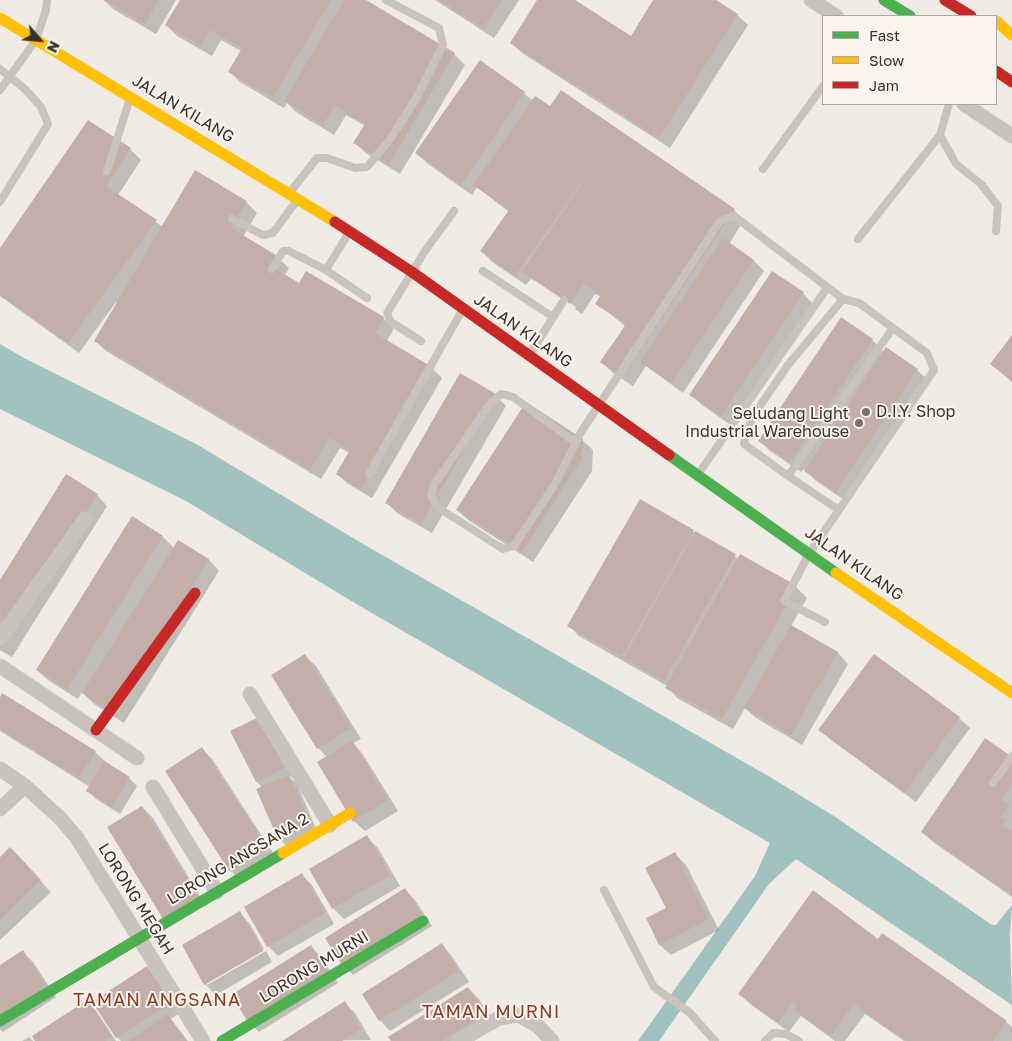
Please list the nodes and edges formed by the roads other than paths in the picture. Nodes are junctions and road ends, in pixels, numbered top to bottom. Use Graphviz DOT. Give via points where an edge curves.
graph roads {
  1 [pos="47,0"];
  2 [pos="386,0"];
  3 [pos="811,0"];
  4 [pos="884,0"];
  5 [pos="946,0"];
  6 [pos="968,0"];
  7 [pos="834,15"];
  8 [pos="908,15"];
  9 [pos="969,15"];
  10 [pos="989,15"];
  11 [pos="0,18"];
  12 [pos="997,22"];
  13 [pos="997,33"];
  14 [pos="1012,35"];
  15 [pos="36,40"];
  16 [pos="1012,42"];
  17 [pos="0,69"];
  18 [pos="997,72"];
  19 [pos="10,77"];
  20 [pos="1012,82"];
  21 [pos="822,87"];
  22 [pos="0,90"];
  23 [pos="131,96"];
  24 [pos="949,105"];
  25 [pos="966,105"];
  26 [pos="940,135"];
  27 [pos="1012,136"];
  28 [pos="763,169"];
  29 [pos="107,171"];
  30 [pos="294,195"];
  31 [pos="0,202"];
  32 [pos="454,211"];
  33 [pos="232,219"];
  34 [pos="996,231"];
  35 [pos="350,232"];
  36 [pos="858,239"];
  37 [pos="272,269"];
  38 [pos="326,270"];
  39 [pos="483,271"];
  40 [pos="412,272"];
  41 [pos="827,288"];
  42 [pos="367,298"];
  43 [pos="843,299"];
  44 [pos="564,300"];
  45 [pos="463,309"];
  46 [pos="553,317"];
  47 [pos="893,328"];
  48 [pos="421,341"];
  49 [pos="530,354"];
  50 [pos="599,404"];
  51 [pos="575,442"];
  52 [pos="368,474"];
  53 [pos="698,475"];
  54 [pos="788,476"];
  55 [pos="839,510"];
  56 [pos="85,519"];
  57 [pos="809,554"];
  58 [pos="195,593"];
  59 [pos="824,622"];
  60 [pos="0,638"];
  61 [pos="0,666"];
  62 [pos="1012,693"];
  63 [pos="250,694"];
  64 [pos="96,730"];
  65 [pos="1012,756"];
  66 [pos="137,758"];
  67 [pos="0,769"];
  68 [pos="993,783"];
  69 [pos="26,786"];
  70 [pos="153,787"];
  71 [pos="0,810"];
  72 [pos="350,813"];
  73 [pos="330,825"];
  74 [pos="604,890"];
  75 [pos="216,892"];
  76 [pos="423,921"];
  77 [pos="139,938"];
  78 [pos="0,1021"];
  79 [pos="203,1041"];
  80 [pos="222,1041"];
  81 [pos="459,1041"];
  82 [pos="552,1041"];
  83 [pos="715,1041"];
  84 [pos="765,1041"];
  85 [pos="799,1041"];
  1 -- 15 [label="lane"];
  2 -- 30 [label="lane" via="439,28 443,45 392,138 367,167 354,168 318,158"];
  3 -- 7 [label="street"];
  4 -- 8 [label="main road"];
  5 -- 9 [label="main road"];
  6 -- 10 [label="main road"];
  11 -- 15 [label="main road, JALAN KILANG"];
  12 -- 14 [label="main road"];
  13 -- 16 [label="main road"];
  15 -- 19 [label="lane"];
  15 -- 23 [label="main road, JALAN KILANG"];
  17 -- 19 [label="lane"];
  18 -- 20 [label="main road"];
  19 -- 22 [label="lane"];
  19 -- 31 [label="lane" via="42,107 48,124"];
  21 -- 28 [label="lane"];
  23 -- 29 [label="lane"];
  23 -- 30 [label="main road, JALAN KILANG"];
  24 -- 26 [label="lane"];
  25 -- 27 [label="street"];
  26 -- 34 [label="lane" via="956,164 981,184 998,206"];
  26 -- 36 [label="lane"];
  30 -- 33 [label="lane" via="273,233 263,235"];
  30 -- 35 [label="main road, JALAN KILANG"];
  32 -- 40 [label="lane"];
  35 -- 38 [label="lane"];
  35 -- 40 [label="main road, JALAN KILANG"];
  37 -- 38 [label="lane" via="283,251 289,251"];
  38 -- 42 [label="lane"];
  39 -- 46 [label="lane"];
  40 -- 45 [label="main road, JALAN KILANG"];
  40 -- 48 [label="lane" via="387,313 391,322"];
  41 -- 43 [label="lane"];
  41 -- 50 [label="lane" via="734,216 720,221"];
  41 -- 53 [label="lane"];
  43 -- 47 [label="lane" via="859,303"];
  43 -- 54 [label="lane" via="788,364 746,430 744,444"];
  44 -- 46 [label="lane"];
  45 -- 49 [label="main road, JALAN KILANG"];
  45 -- 52 [label="lane"];
  46 -- 49 [label="lane"];
  47 -- 54 [label="lane"];
  47 -- 55 [label="lane" via="926,353 934,370"];
  49 -- 50 [label="main road, JALAN KILANG"];
  50 -- 51 [label="lane"];
  50 -- 53 [label="main road, JALAN KILANG"];
  51 -- 51 [label="lane" via="513,398 501,394 489,405 434,485 431,496 437,507 496,545 503,549 514,546 555,484"];
  53 -- 57 [label="main road, JALAN KILANG"];
  54 -- 55 [label="lane"];
  55 -- 57 [label="lane"];
  56 -- 60 [label="street"];
  57 -- 59 [label="lane" via="784,601"];
  57 -- 62 [label="main road, JALAN KILANG"];
  58 -- 64 [label="main road"];
  61 -- 64 [label="street"];
  63 -- 73 [label="street, LORONG ANGSANA 2"];
  64 -- 66 [label="street"];
  65 -- 68 [label="lane"];
  67 -- 69 [label="street, LORONG MEGAH"];
  69 -- 71 [label="street"];
  69 -- 77 [label="street, LORONG MEGAH" via="77,838"];
  70 -- 75 [label="street"];
  72 -- 73 [label="main road, LORONG ANGSANA 2"];
  73 -- 75 [label="main road, LORONG ANGSANA 2"];
  74 -- 83 [label="lane" via="654,987 690,1013"];
  75 -- 77 [label="main road, LORONG ANGSANA 2"];
  76 -- 80 [label="main road, LORONG MURNI"];
  77 -- 78 [label="main road, LORONG ANGSANA 2"];
  77 -- 79 [label="street, LORONG MEGAH"];
  81 -- 82 [label="street" via="499,1018 518,1015 538,1026"];
  84 -- 85 [label="lane" via="774,1033 786,1034"];
}
